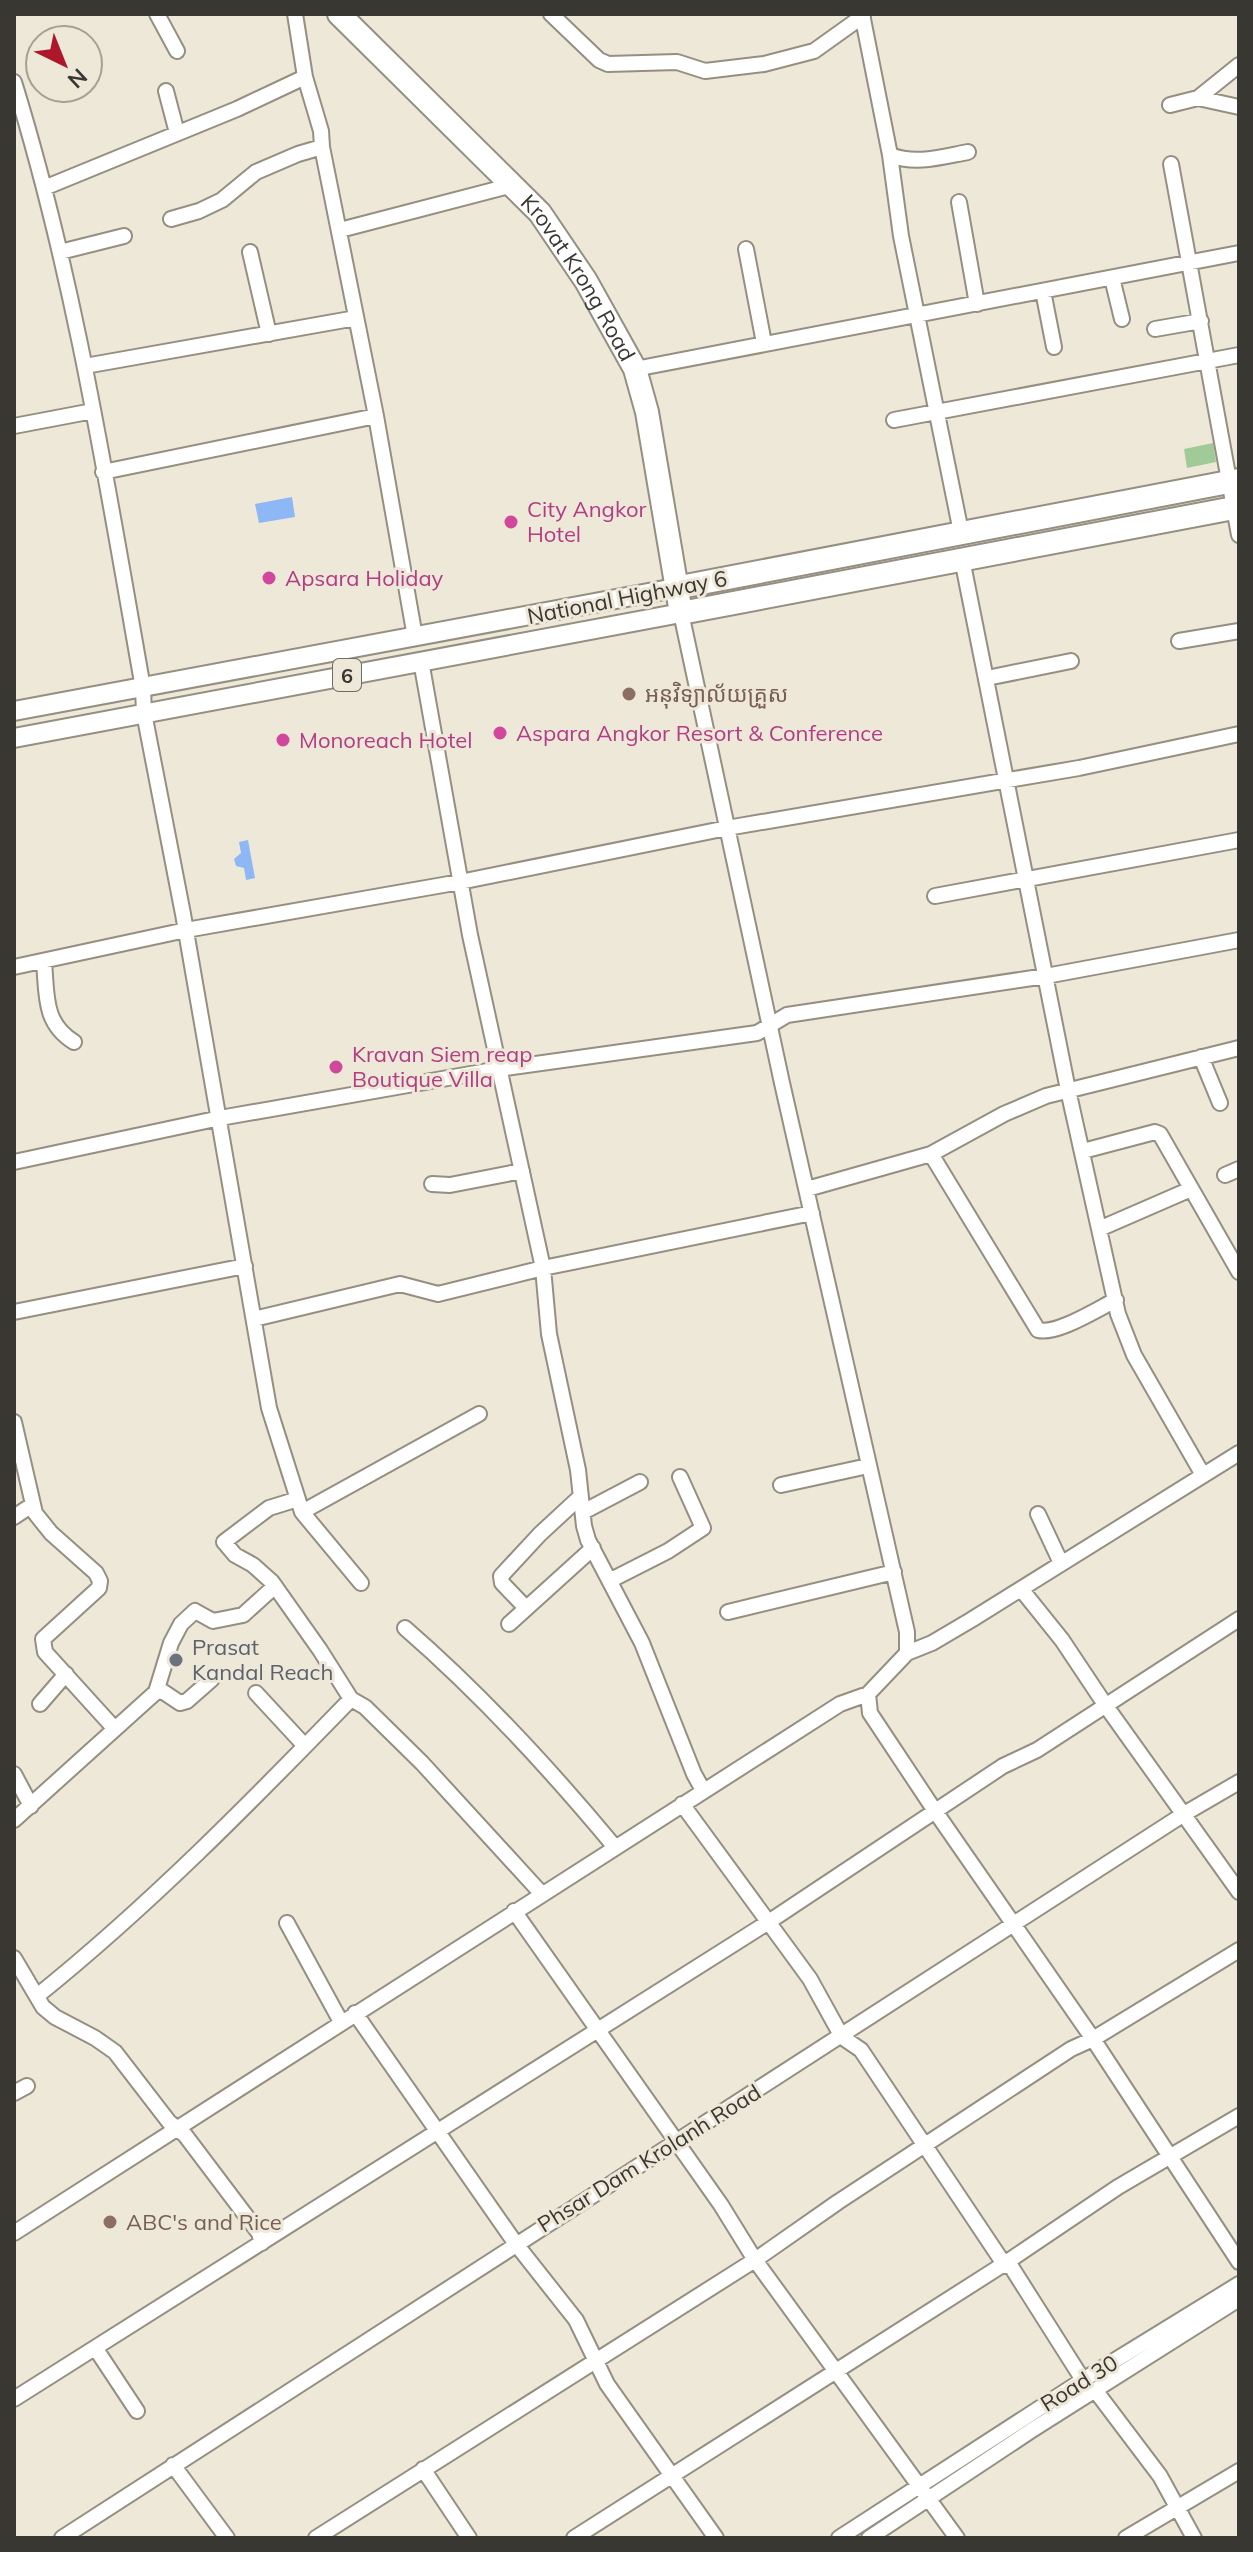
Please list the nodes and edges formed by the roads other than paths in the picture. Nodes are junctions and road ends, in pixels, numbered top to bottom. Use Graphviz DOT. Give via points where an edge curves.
graph roads {
  1 [pos="157,14"];
  2 [pos="295,14"];
  3 [pos="339,14"];
  4 [pos="551,14"];
  5 [pos="863,15"];
  6 [pos="177,51"];
  7 [pos="1239,65"];
  8 [pos="305,77"];
  9 [pos="14,82"];
  10 [pos="166,91"];
  11 [pos="1198,98"];
  12 [pos="1170,105"];
  13 [pos="1239,107"];
  14 [pos="177,133"];
  15 [pos="322,147"];
  16 [pos="968,152"];
  17 [pos="890,155"];
  18 [pos="1171,164"];
  19 [pos="513,185"];
  20 [pos="44,188"];
  21 [pos="959,202"];
  22 [pos="171,219"];
  23 [pos="340,230"];
  24 [pos="124,236"];
  25 [pos="746,249"];
  26 [pos="60,252"];
  27 [pos="250,252"];
  28 [pos="1239,253"];
  29 [pos="1190,261"];
  30 [pos="1112,278"];
  31 [pos="1043,291"];
  32 [pos="977,304"];
  33 [pos="917,314"];
  34 [pos="356,318"];
  35 [pos="1122,319"];
  36 [pos="1201,321"];
  37 [pos="1155,329"];
  38 [pos="269,334"];
  39 [pos="764,343"];
  40 [pos="1054,347"];
  41 [pos="1239,355"];
  42 [pos="1207,361"];
  43 [pos="85,366"];
  44 [pos="635,369"];
  45 [pos="93,411"];
  46 [pos="938,412"];
  47 [pos="376,416"];
  48 [pos="894,420"];
  49 [pos="14,426"];
  50 [pos="103,472"];
  51 [pos="1234,481"];
  52 [pos="1236,507"];
  53 [pos="961,532"];
  54 [pos="1239,535"];
  55 [pos="962,559"];
  56 [pos="675,588"];
  57 [pos="681,613"];
  58 [pos="1239,631"];
  59 [pos="415,637"];
  60 [pos="1179,641"];
  61 [pos="421,661"];
  62 [pos="1071,661"];
  63 [pos="987,678"];
  64 [pos="143,688"];
  65 [pos="14,711"];
  66 [pos="144,713"];
  67 [pos="1239,734"];
  68 [pos="14,738"];
  69 [pos="1008,778"];
  70 [pos="727,828"];
  71 [pos="1239,840"];
  72 [pos="1027,879"];
  73 [pos="460,882"];
  74 [pos="935,896"];
  75 [pos="186,930"];
  76 [pos="1239,940"];
  77 [pos="44,962"];
  78 [pos="14,967"];
  79 [pos="1046,976"];
  80 [pos="769,1024"];
  81 [pos="74,1042"];
  82 [pos="1239,1048"];
  83 [pos="1201,1057"];
  84 [pos="499,1069"];
  85 [pos="1068,1090"];
  86 [pos="1220,1103"];
  87 [pos="220,1118"];
  88 [pos="1083,1151"];
  89 [pos="931,1154"];
  90 [pos="14,1162"];
  91 [pos="522,1171"];
  92 [pos="432,1184"];
  93 [pos="807,1189"];
  94 [pos="1191,1189"];
  95 [pos="812,1213"];
  96 [pos="1099,1229"];
  97 [pos="245,1266"];
  98 [pos="543,1268"];
  99 [pos="1239,1272"];
  100 [pos="1116,1300"];
  101 [pos="14,1312"];
  102 [pos="254,1319"];
  103 [pos="479,1414"];
  104 [pos="14,1422"];
  105 [pos="1239,1453"];
  106 [pos="18,1454"];
  107 [pos="868,1466"];
  108 [pos="1203,1475"];
  109 [pos="680,1477"];
  110 [pos="640,1482"];
  111 [pos="781,1485"];
  112 [pos="580,1497"];
  113 [pos="32,1505"];
  114 [pos="300,1506"];
  115 [pos="583,1512"];
  116 [pos="1038,1514"];
  117 [pos="14,1517"];
  118 [pos="593,1548"];
  119 [pos="1061,1563"];
  120 [pos="894,1572"];
  121 [pos="611,1580"];
  122 [pos="361,1583"];
  123 [pos="275,1586"];
  124 [pos="1021,1589"];
  125 [pos="526,1608"];
  126 [pos="728,1612"];
  127 [pos="1239,1619"];
  128 [pos="509,1624"];
  129 [pos="405,1628"];
  130 [pos="907,1653"];
  131 [pos="66,1674"];
  132 [pos="212,1679"];
  133 [pos="156,1692"];
  134 [pos="256,1693"];
  135 [pos="868,1694"];
  136 [pos="351,1699"];
  137 [pos="40,1704"];
  138 [pos="1106,1706"];
  139 [pos="114,1728"];
  140 [pos="305,1746"];
  141 [pos="14,1774"];
  142 [pos="1239,1782"];
  143 [pos="703,1790"];
  144 [pos="682,1804"];
  145 [pos="31,1806"];
  146 [pos="935,1811"];
  147 [pos="1184,1814"];
  148 [pos="14,1820"];
  149 [pos="614,1846"];
  150 [pos="1239,1892"];
  151 [pos="541,1893"];
  152 [pos="514,1911"];
  153 [pos="287,1923"];
  154 [pos="767,1923"];
  155 [pos="1015,1925"];
  156 [pos="1239,1950"];
  157 [pos="14,1958"];
  158 [pos="37,1996"];
  159 [pos="355,2013"];
  160 [pos="341,2022"];
  161 [pos="598,2028"];
  162 [pos="842,2037"];
  163 [pos="1093,2039"];
  164 [pos="1239,2116"];
  165 [pos="175,2128"];
  166 [pos="437,2130"];
  167 [pos="675,2141"];
  168 [pos="924,2148"];
  169 [pos="1169,2157"];
  170 [pos="14,2233"];
  171 [pos="262,2243"];
  172 [pos="516,2244"];
  173 [pos="755,2260"];
  174 [pos="1239,2262"];
  175 [pos="1004,2264"];
  176 [pos="1239,2284"];
  177 [pos="1239,2299"];
  178 [pos="96,2349"];
  179 [pos="596,2362"];
  180 [pos="834,2372"];
  181 [pos="1083,2380"];
  182 [pos="1095,2390"];
  183 [pos="14,2399"];
  184 [pos="137,2411"];
  185 [pos="173,2465"];
  186 [pos="423,2469"];
  187 [pos="1239,2471"];
  188 [pos="672,2476"];
  189 [pos="925,2492"];
  190 [pos="1176,2509"];
  191 [pos="62,2538"];
  192 [pos="227,2538"];
  193 [pos="316,2538"];
  194 [pos="469,2538"];
  195 [pos="574,2538"];
  196 [pos="716,2538"];
  197 [pos="839,2538"];
  198 [pos="869,2538"];
  199 [pos="957,2538"];
  200 [pos="1126,2538"];
  201 [pos="1194,2538"];
  1 -- 6 [label="street"];
  2 -- 8 [label="street"];
  3 -- 19 [label="highway, Krovat Krong Road"];
  4 -- 5 [label="street" via="608,64 677,62 705,71 801,56"];
  5 -- 17 [label="street"];
  7 -- 11 [label="street"];
  8 -- 14 [label="street"];
  8 -- 15 [label="street"];
  9 -- 20 [label="street"];
  10 -- 14 [label="street"];
  11 -- 12 [label="street"];
  11 -- 13 [label="street"];
  14 -- 20 [label="street"];
  15 -- 22 [label="street" via="256,172 222,200"];
  15 -- 23 [label="street"];
  16 -- 17 [label="street" via="917,161"];
  17 -- 33 [label="street"];
  18 -- 29 [label="street"];
  19 -- 23 [label="street"];
  19 -- 44 [label="highway, Krovat Krong Road" via="565,248"];
  20 -- 26 [label="street"];
  21 -- 32 [label="street"];
  23 -- 34 [label="street"];
  24 -- 26 [label="street"];
  25 -- 39 [label="street"];
  26 -- 43 [label="street"];
  27 -- 38 [label="street"];
  28 -- 29 [label="street"];
  29 -- 30 [label="street"];
  29 -- 36 [label="street"];
  30 -- 31 [label="street"];
  30 -- 35 [label="street"];
  31 -- 32 [label="street"];
  31 -- 40 [label="street"];
  32 -- 33 [label="street"];
  33 -- 39 [label="street"];
  33 -- 46 [label="street"];
  34 -- 38 [label="street"];
  34 -- 47 [label="street"];
  36 -- 37 [label="street"];
  36 -- 42 [label="street"];
  38 -- 43 [label="street"];
  39 -- 44 [label="street"];
  41 -- 42 [label="street"];
  42 -- 46 [label="street"];
  42 -- 51 [label="street"];
  43 -- 45 [label="street"];
  44 -- 56 [label="highway, Krovat Krong Road" via="647,412"];
  45 -- 49 [label="street"];
  45 -- 50 [label="street"];
  46 -- 48 [label="street"];
  46 -- 53 [label="street"];
  47 -- 50 [label="street"];
  47 -- 59 [label="street"];
  50 -- 64 [label="street"];
  51 -- 52 [label="street"];
  51 -- 53 [label="highway, National Highway 6 / 6"];
  52 -- 54 [label="street"];
  52 -- 55 [label="highway, National Highway 6 / 6"];
  53 -- 56 [label="highway, National Highway 6 / 6"];
  55 -- 57 [label="highway, National Highway 6 / 6"];
  55 -- 63 [label="street"];
  56 -- 57 [label="highway, Krovat Krong Road"];
  56 -- 59 [label="main road, National Highway 6 / 6"];
  57 -- 61 [label="main road, National Highway 6 / 6"];
  57 -- 70 [label="street"];
  58 -- 60 [label="street"];
  59 -- 64 [label="main road, National Highway 6 / 6"];
  61 -- 66 [label="main road, National Highway 6 / 6"];
  61 -- 73 [label="street"];
  62 -- 63 [label="street"];
  63 -- 69 [label="street"];
  64 -- 65 [label="main road, National Highway 6 / 6"];
  64 -- 66 [label="street"];
  66 -- 68 [label="main road, National Highway 6 / 6"];
  66 -- 75 [label="street"];
  67 -- 69 [label="street"];
  69 -- 70 [label="street"];
  69 -- 72 [label="street"];
  70 -- 73 [label="street"];
  70 -- 80 [label="street"];
  71 -- 72 [label="street"];
  72 -- 74 [label="street"];
  72 -- 79 [label="street"];
  73 -- 75 [label="street"];
  73 -- 84 [label="street"];
  75 -- 77 [label="street"];
  75 -- 87 [label="street"];
  76 -- 79 [label="street"];
  77 -- 78 [label="street"];
  77 -- 81 [label="street" via="52,1023"];
  79 -- 80 [label="street" via="787,1015"];
  79 -- 85 [label="street"];
  80 -- 84 [label="street" via="757,1033"];
  80 -- 93 [label="street"];
  82 -- 83 [label="street"];
  83 -- 85 [label="street"];
  83 -- 86 [label="street"];
  84 -- 87 [label="street"];
  84 -- 91 [label="street"];
  85 -- 88 [label="street"];
  85 -- 89 [label="street" via="1004,1114"];
  87 -- 90 [label="street"];
  87 -- 97 [label="street"];
  88 -- 94 [label="street" via="1158,1133"];
  88 -- 96 [label="street"];
  89 -- 93 [label="street"];
  89 -- 100 [label="street" via="1038,1330 1058,1328"];
  91 -- 92 [label="street"];
  91 -- 98 [label="street"];
  93 -- 95 [label="street"];
  94 -- 96 [label="street"];
  94 -- 99 [label="street"];
  95 -- 98 [label="street"];
  95 -- 107 [label="street"];
  96 -- 100 [label="street"];
  97 -- 101 [label="street"];
  97 -- 102 [label="street"];
  98 -- 102 [label="street" via="438,1294 400,1284"];
  98 -- 112 [label="street" via="549,1334"];
  100 -- 108 [label="street" via="1134,1355"];
  102 -- 114 [label="street" via="269,1408"];
  103 -- 114 [label="street"];
  104 -- 106 [label="street"];
  105 -- 108 [label="street"];
  106 -- 113 [label="street"];
  107 -- 111 [label="street"];
  107 -- 120 [label="street"];
  108 -- 119 [label="street"];
  109 -- 121 [label="street" via="703,1528"];
  110 -- 115 [label="street"];
  112 -- 115 [label="street"];
  112 -- 125 [label="street" via="501,1576"];
  113 -- 117 [label="street"];
  113 -- 131 [label="street" via="40,1521 100,1581 99,1588 43,1639 45,1652"];
  114 -- 122 [label="street"];
  114 -- 123 [label="street" via="269,1508 224,1542"];
  115 -- 118 [label="street"];
  116 -- 119 [label="street"];
  118 -- 121 [label="street"];
  118 -- 125 [label="street"];
  119 -- 124 [label="street"];
  120 -- 126 [label="street"];
  120 -- 130 [label="street"];
  121 -- 143 [label="street"];
  123 -- 133 [label="street" via="243,1615 213,1621 195,1611 171,1643"];
  123 -- 136 [label="street"];
  124 -- 130 [label="street"];
  124 -- 138 [label="street"];
  125 -- 128 [label="street"];
  127 -- 138 [label="street"];
  129 -- 149 [label="street" via="560,1781"];
  130 -- 135 [label="street"];
  131 -- 137 [label="street"];
  131 -- 139 [label="street"];
  132 -- 133 [label="street" via="180,1703"];
  133 -- 139 [label="street"];
  134 -- 140 [label="street"];
  135 -- 143 [label="street" via="840,1704"];
  135 -- 146 [label="street" via="875,1722"];
  136 -- 140 [label="street"];
  136 -- 151 [label="street" via="422,1763"];
  138 -- 146 [label="street"];
  138 -- 147 [label="street"];
  139 -- 145 [label="street"];
  140 -- 158 [label="street" via="89,1954"];
  141 -- 145 [label="street"];
  142 -- 147 [label="street, Phsar Dam Krolanh Road"];
  143 -- 144 [label="street"];
  144 -- 149 [label="street"];
  144 -- 154 [label="street"];
  145 -- 148 [label="street"];
  146 -- 154 [label="street"];
  146 -- 155 [label="street"];
  147 -- 150 [label="street"];
  147 -- 155 [label="street, Phsar Dam Krolanh Road"];
  149 -- 151 [label="street"];
  151 -- 152 [label="street"];
  152 -- 159 [label="street"];
  152 -- 161 [label="street"];
  153 -- 160 [label="street"];
  154 -- 161 [label="street"];
  154 -- 162 [label="street" via="810,1979"];
  155 -- 162 [label="street, Phsar Dam Krolanh Road"];
  155 -- 163 [label="street"];
  156 -- 163 [label="street"];
  157 -- 158 [label="street"];
  158 -- 165 [label="street" via="55,2017 115,2052"];
  159 -- 160 [label="street"];
  159 -- 166 [label="street"];
  160 -- 165 [label="street"];
  161 -- 166 [label="street"];
  161 -- 167 [label="street"];
  162 -- 167 [label="street, Phsar Dam Krolanh Road"];
  162 -- 168 [label="street" via="861,2050"];
  163 -- 168 [label="street"];
  163 -- 169 [label="street"];
  164 -- 169 [label="street"];
  165 -- 170 [label="street"];
  165 -- 171 [label="street" via="210,2166"];
  166 -- 171 [label="street"];
  166 -- 172 [label="street"];
  167 -- 172 [label="street, Phsar Dam Krolanh Road"];
  167 -- 173 [label="street"];
  168 -- 173 [label="street"];
  168 -- 175 [label="street"];
  169 -- 174 [label="street"];
  169 -- 175 [label="street"];
  171 -- 178 [label="street"];
  172 -- 179 [label="street" via="576,2320"];
  172 -- 185 [label="street, Phsar Dam Krolanh Road"];
  173 -- 179 [label="street"];
  173 -- 180 [label="street"];
  175 -- 180 [label="street"];
  175 -- 181 [label="street" via="1012,2268"];
  176 -- 181 [label="street, Road 30"];
  177 -- 182 [label="street, Road 30"];
  178 -- 183 [label="street"];
  178 -- 184 [label="street"];
  179 -- 186 [label="street"];
  179 -- 188 [label="street"];
  180 -- 188 [label="street"];
  180 -- 189 [label="street"];
  181 -- 189 [label="street, Road 30"];
  182 -- 189 [label="street, Road 30"];
  182 -- 190 [label="street" via="1160,2476"];
  185 -- 191 [label="street, Phsar Dam Krolanh Road"];
  185 -- 192 [label="street"];
  186 -- 193 [label="street"];
  186 -- 194 [label="street"];
  187 -- 190 [label="street"];
  188 -- 195 [label="street"];
  188 -- 196 [label="street"];
  189 -- 197 [label="street"];
  189 -- 198 [label="street"];
  189 -- 199 [label="street"];
  190 -- 200 [label="street"];
  190 -- 201 [label="street"];
}
